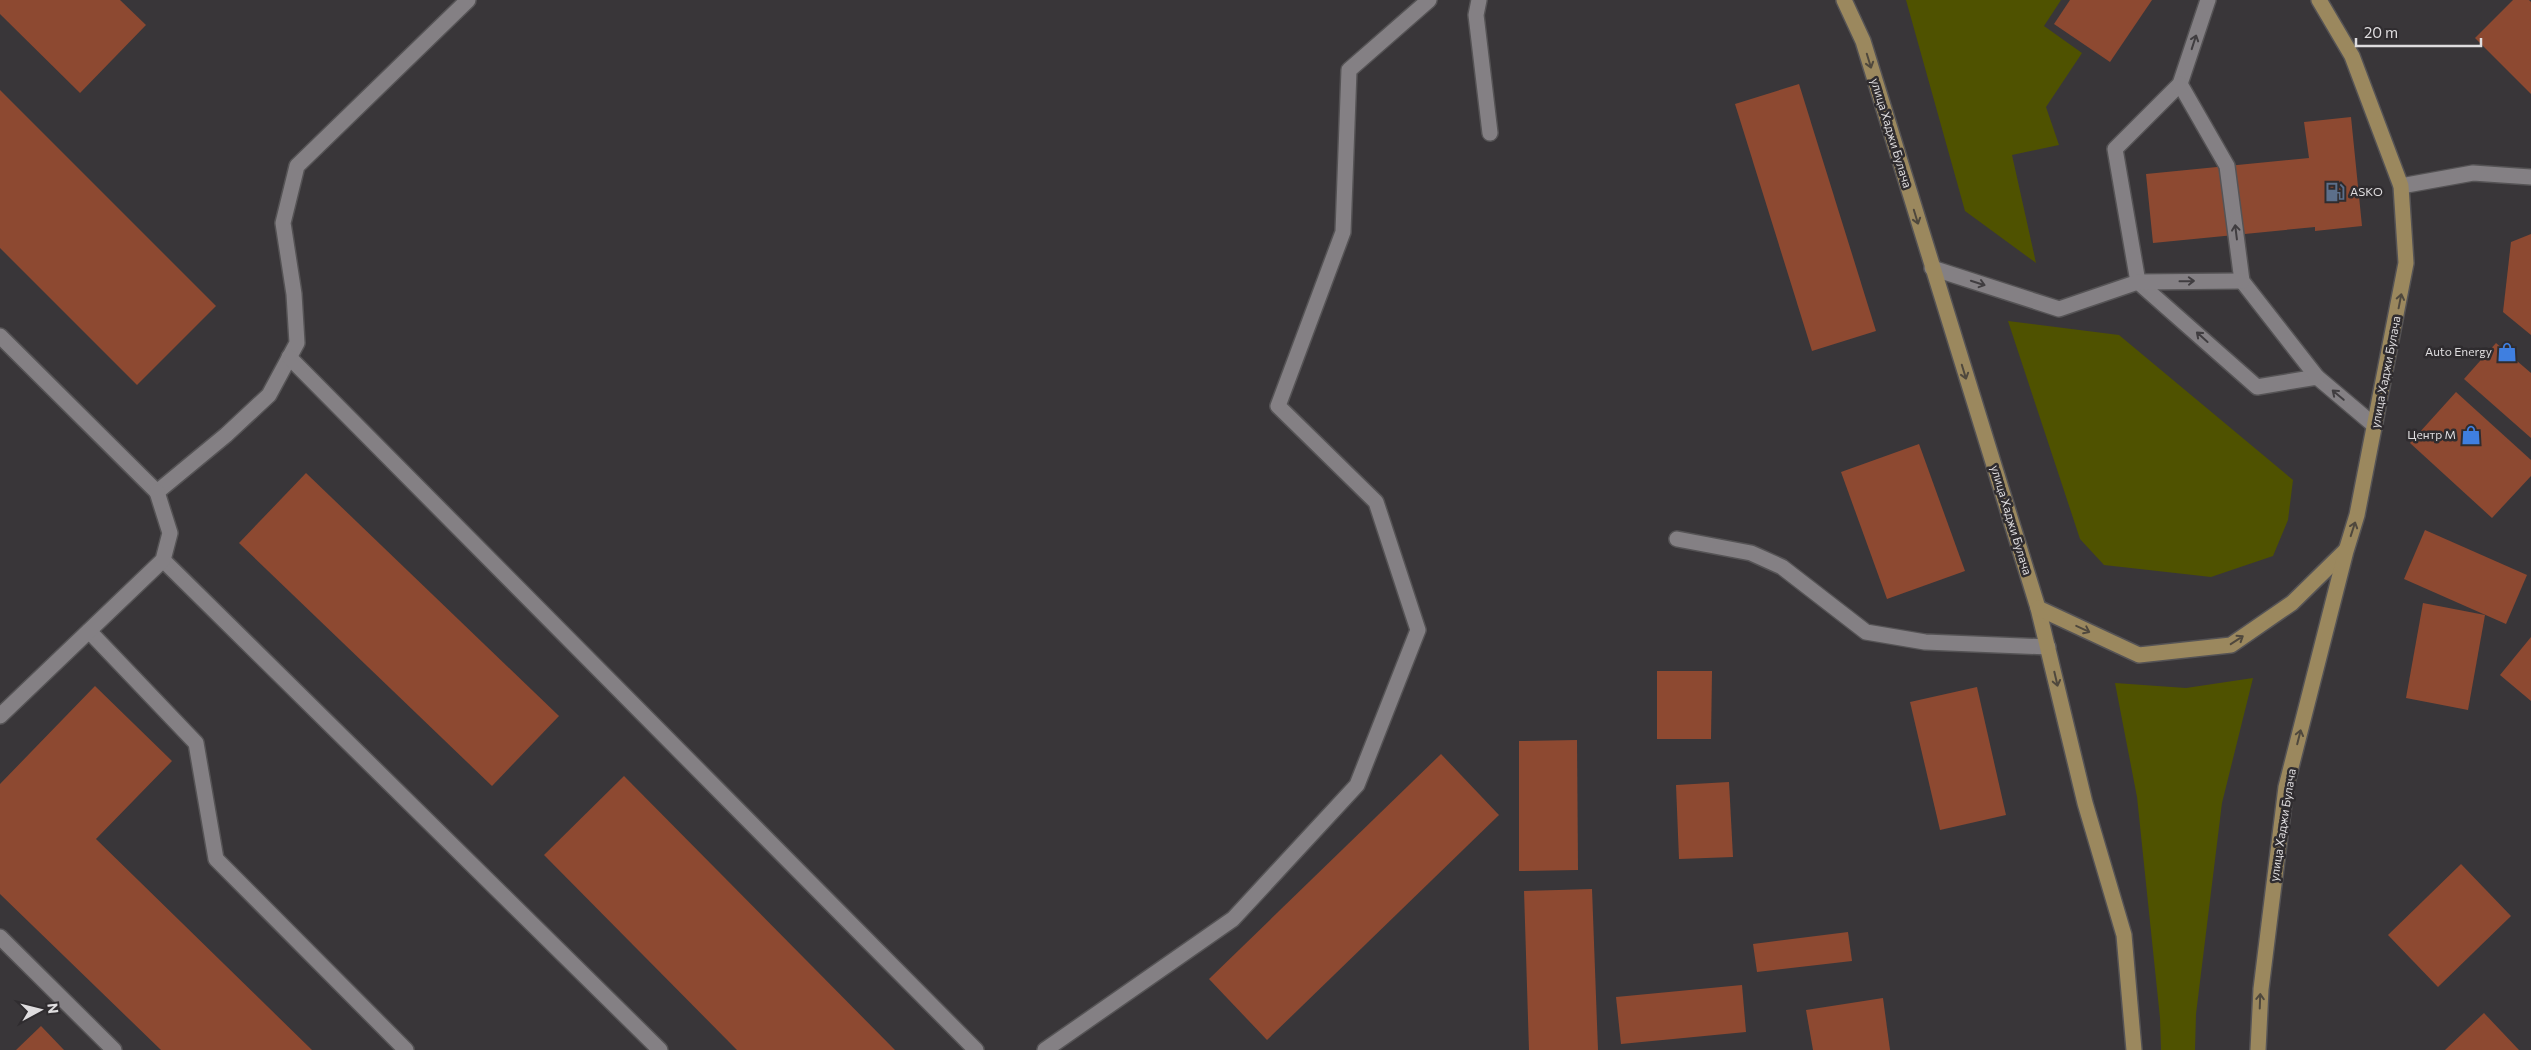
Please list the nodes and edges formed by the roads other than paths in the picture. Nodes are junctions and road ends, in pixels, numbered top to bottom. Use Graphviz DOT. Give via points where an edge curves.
graph roads {
  1 [pos="468,0"];
  2 [pos="1429,0"];
  3 [pos="1479,0"];
  4 [pos="1844,0"];
  5 [pos="1857,0"];
  6 [pos="2208,0"];
  7 [pos="2319,0"];
  8 [pos="1863,41"];
  9 [pos="2180,84"];
  10 [pos="1490,133"];
  11 [pos="2531,178"];
  12 [pos="2401,186"];
  13 [pos="1932,268"];
  14 [pos="2242,280"];
  15 [pos="2138,282"];
  16 [pos="0,336"];
  17 [pos="289,357"];
  18 [pos="2317,377"];
  19 [pos="2375,426"];
  20 [pos="157,492"];
  21 [pos="1677,540"];
  22 [pos="2346,551"];
  23 [pos="163,560"];
  24 [pos="2038,608"];
  25 [pos="89,631"];
  26 [pos="2048,647"];
  27 [pos="0,716"];
  28 [pos="0,937"];
  29 [pos="114,1050"];
  30 [pos="406,1050"];
  31 [pos="660,1050"];
  32 [pos="976,1050"];
  33 [pos="1045,1050"];
  34 [pos="2134,1050"];
  35 [pos="2258,1050"];
  1 -- 17 [label="street" via="297,166 283,223 294,294 297,343"];
  2 -- 33 [label="street" via="1350,70 1343,232 1278,406 1376,502 1418,630 1357,785 1234,918"];
  3 -- 10 [label="street" via="1476,15"];
  4 -- 8 [label="main road, улица Хаджи Булача"];
  5 -- 8 [label="main road"];
  9 -- 6 [label="street, one-way"];
  7 -- 12 [label="main road, улица Хаджи Булача" via="2352,56"];
  8 -- 13 [label="main road, улица Хаджи Булача, one-way"];
  14 -- 9 [label="street, one-way" via="2227,166"];
  9 -- 15 [label="street" via="2115,149"];
  11 -- 12 [label="street" via="2473,173"];
  19 -- 12 [label="main road, улица Хаджи Булача, one-way" via="2406,263"];
  13 -- 15 [label="street, one-way" via="2058,309"];
  13 -- 24 [label="main road, улица Хаджи Булача, one-way"];
  15 -- 14 [label="street, one-way"];
  14 -- 18 [label="street"];
  18 -- 15 [label="street, one-way" via="2257,387"];
  16 -- 20 [label="street"];
  17 -- 20 [label="street" via="269,395"];
  17 -- 32 [label="street"];
  19 -- 18 [label="street, one-way"];
  22 -- 19 [label="main road, улица Хаджи Булача, one-way" via="2357,515"];
  20 -- 23 [label="street" via="170,533"];
  21 -- 26 [label="street" via="1751,553 1782,567 1866,632 1926,642"];
  24 -- 22 [label="main road, one-way" via="2139,655 2231,645 2292,603"];
  35 -- 22 [label="main road, улица Хаджи Булача, one-way" via="2260,989 2286,787"];
  23 -- 25 [label="street"];
  23 -- 31 [label="street"];
  24 -- 26 [label="main road, улица Хаджи Булача"];
  25 -- 27 [label="street"];
  25 -- 30 [label="street" via="196,743 216,859"];
  26 -- 34 [label="main road, улица Хаджи Булача, one-way" via="2085,803 2124,935"];
  28 -- 29 [label="street"];
}
